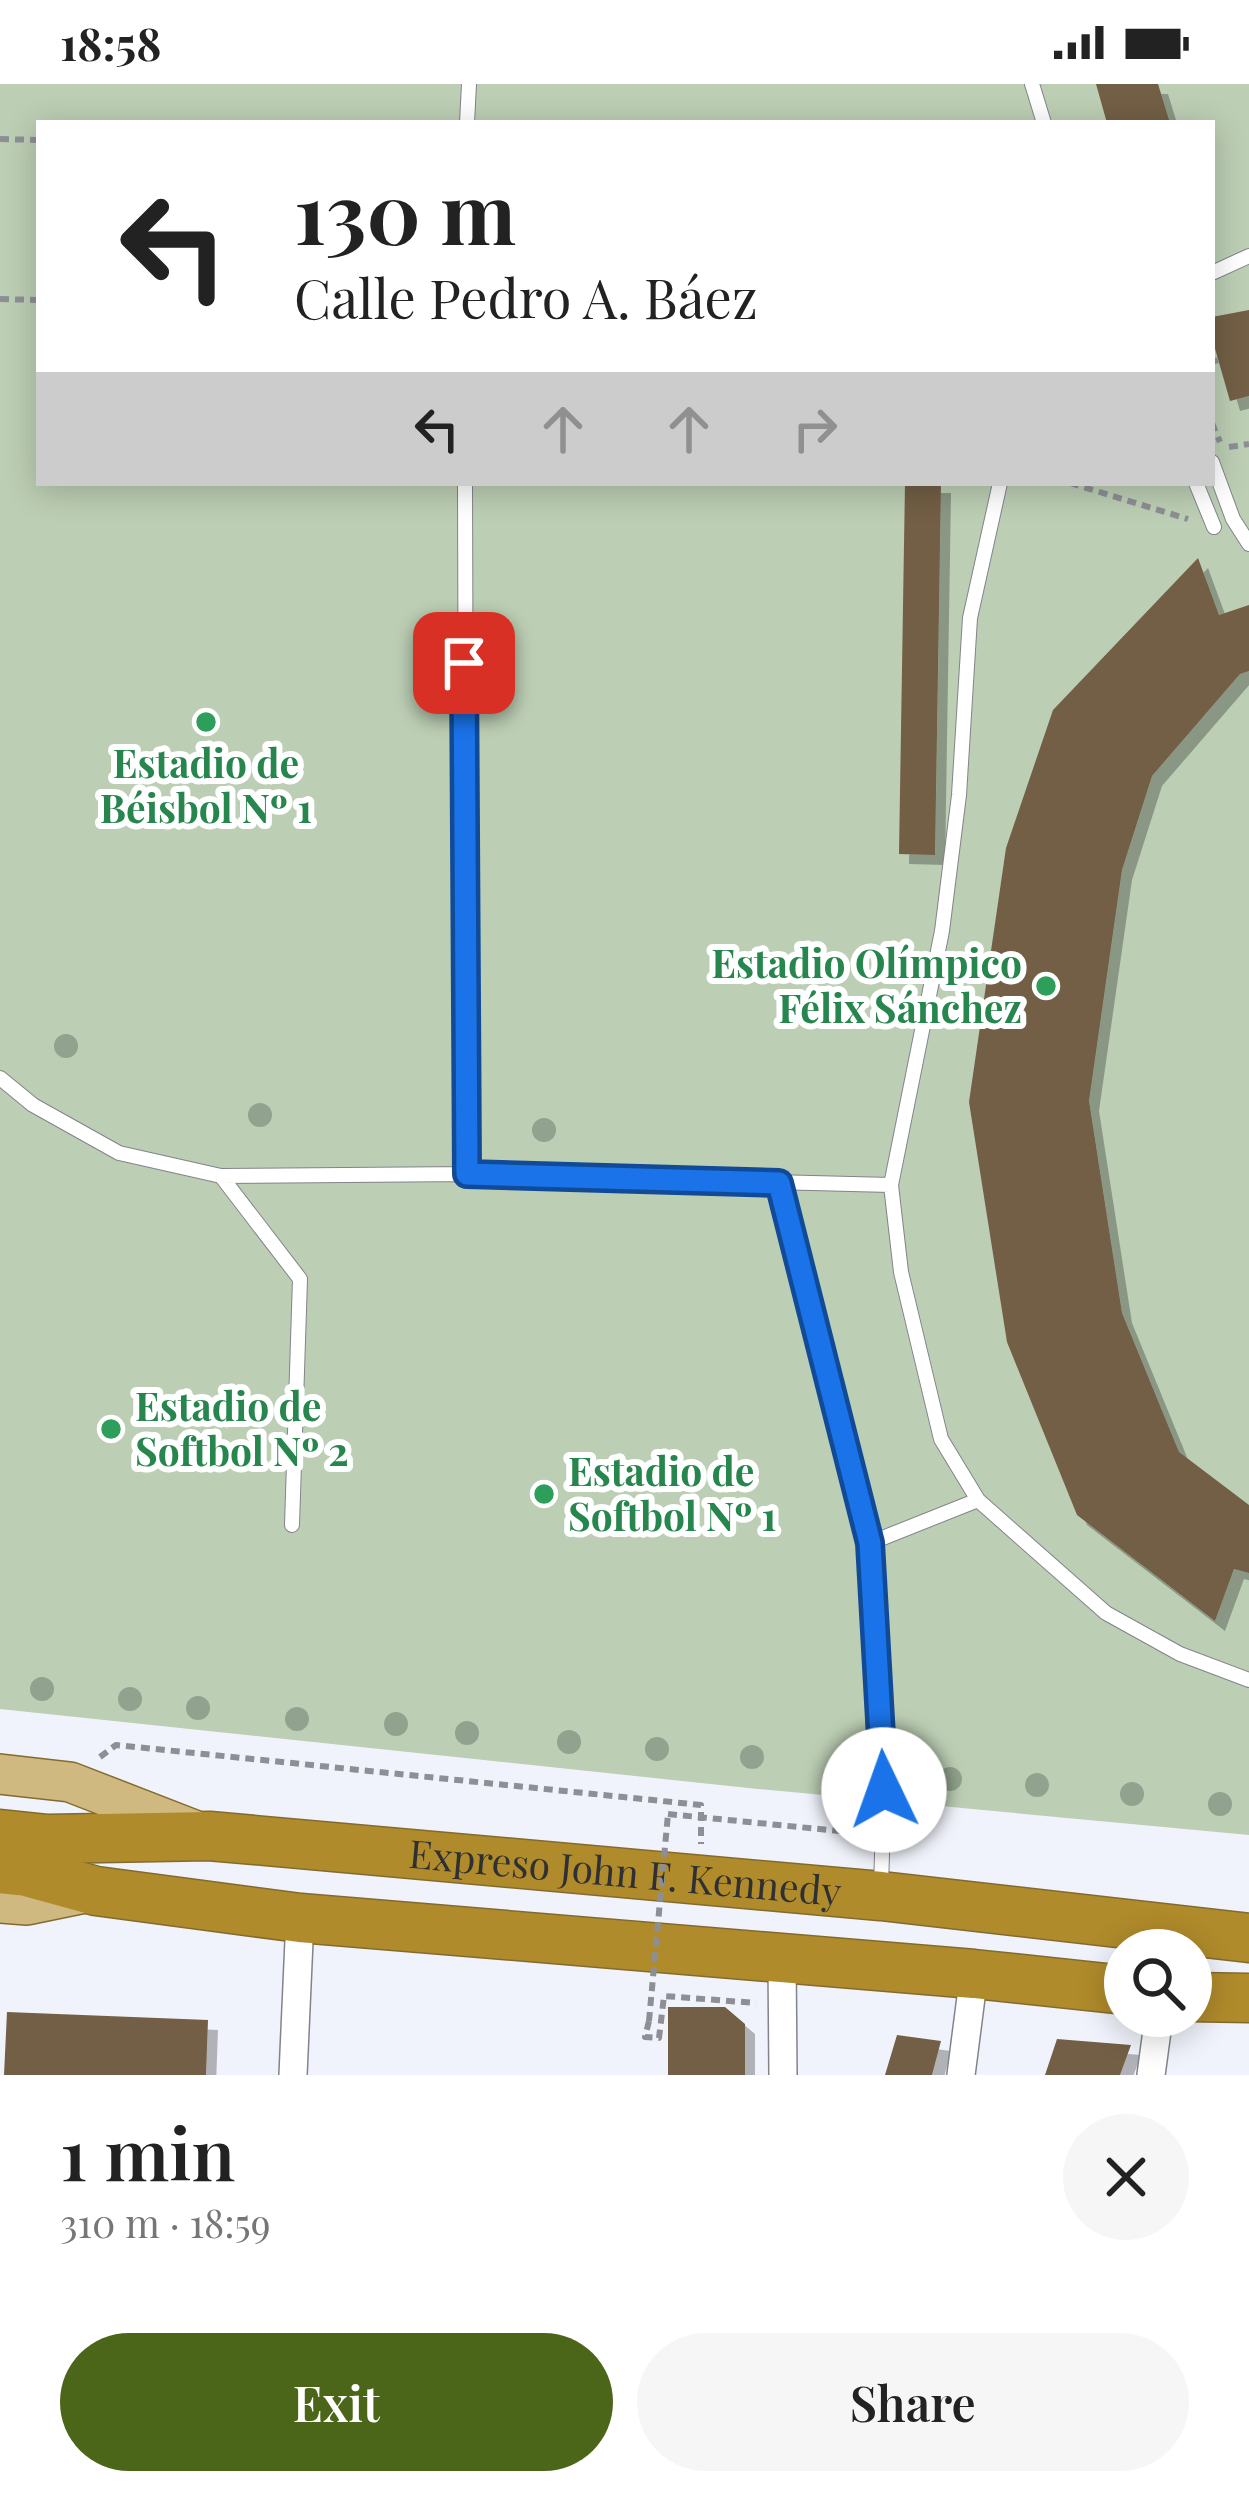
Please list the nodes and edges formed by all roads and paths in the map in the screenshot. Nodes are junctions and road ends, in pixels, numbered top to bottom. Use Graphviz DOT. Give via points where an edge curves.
graph roads {
  1 [pos="469,84"];
  2 [pos="1032,84"];
  3 [pos="467,120"];
  4 [pos="1043,120"];
  5 [pos="0,139"];
  6 [pos="36,140"];
  7 [pos="1249,256"];
  8 [pos="1215,271"];
  9 [pos="0,299"];
  10 [pos="36,300"];
  11 [pos="1215,430"];
  12 [pos="1249,444"];
  13 [pos="1215,470"];
  14 [pos="465,486"];
  15 [pos="999,486"];
  16 [pos="1080,486"];
  17 [pos="1197,486"];
  18 [pos="1214,526"];
  19 [pos="1249,544"];
  20 [pos="0,1078"];
  21 [pos="467,1174"];
  22 [pos="220,1176"];
  23 [pos="779,1183"];
  24 [pos="891,1185"];
  25 [pos="978,1500"];
  26 [pos="292,1526"];
  27 [pos="870,1543"];
  28 [pos="1249,1680"];
  29 [pos="0,1774"];
  30 [pos="70,1782"];
  31 [pos="702,1816"];
  32 [pos="0,1834"];
  33 [pos="209,1836"];
  34 [pos="881,1836"];
  35 [pos="0,1869"];
  36 [pos="96,1891"];
  37 [pos="881,1896"];
  38 [pos="0,1903"];
  39 [pos="300,1918"];
  40 [pos="1236,1931"];
  41 [pos="974,1974"];
  42 [pos="783,1983"];
  43 [pos="1104,1988"];
  44 [pos="1156,2037"];
  45 [pos="293,2075"];
  46 [pos="783,2075"];
  47 [pos="961,2075"];
  48 [pos="1150,2075"];
  1 -- 3 [label="lane"];
  2 -- 4 [label="lane"];
  5 -- 6 [label="path"];
  7 -- 8 [label="lane"];
  9 -- 10 [label="path"];
  11 -- 12 [label="path" via="1222,448"];
  13 -- 19 [label="lane"];
  14 -- 21 [label="lane"];
  15 -- 24 [label="lane" via="970,618 942,932"];
  16 -- 18 [label="path"];
  17 -- 18 [label="lane"];
  20 -- 22 [label="lane" via="119,1153"];
  21 -- 22 [label="lane"];
  21 -- 23 [label="lane"];
  22 -- 26 [label="lane" via="300,1279"];
  23 -- 24 [label="lane"];
  23 -- 27 [label="lane"];
  24 -- 25 [label="lane" via="920,1364 941,1439"];
  25 -- 27 [label="lane"];
  25 -- 28 [label="lane" via="1106,1613"];
  27 -- 34 [label="lane"];
  29 -- 30 [label="main road"];
  30 -- 31 [label="path" via="116,1744 701,1805"];
  30 -- 33 [label="main road"];
  31 -- 34 [label="path"];
  31 -- 42 [label="path, bridge" via="668,1814 645,2037 659,2038 664,1996"];
  32 -- 33 [label="highway, Expreso John F. Kennedy"];
  33 -- 37 [label="highway, Expreso John F. Kennedy"];
  34 -- 37 [label="lane"];
  35 -- 36 [label="highway, Expreso John F. Kennedy"];
  36 -- 38 [label="main road"];
  36 -- 39 [label="highway, Expreso John F. Kennedy"];
  37 -- 40 [label="highway, Expreso John F. Kennedy"];
  39 -- 42 [label="highway, Expreso John F. Kennedy"];
  39 -- 45 [label="street"];
  41 -- 42 [label="highway, Expreso John F. Kennedy"];
  41 -- 43 [label="highway, Expreso John F. Kennedy"];
  41 -- 47 [label="street"];
  42 -- 46 [label="street"];
  44 -- 48 [label="street"];
}
